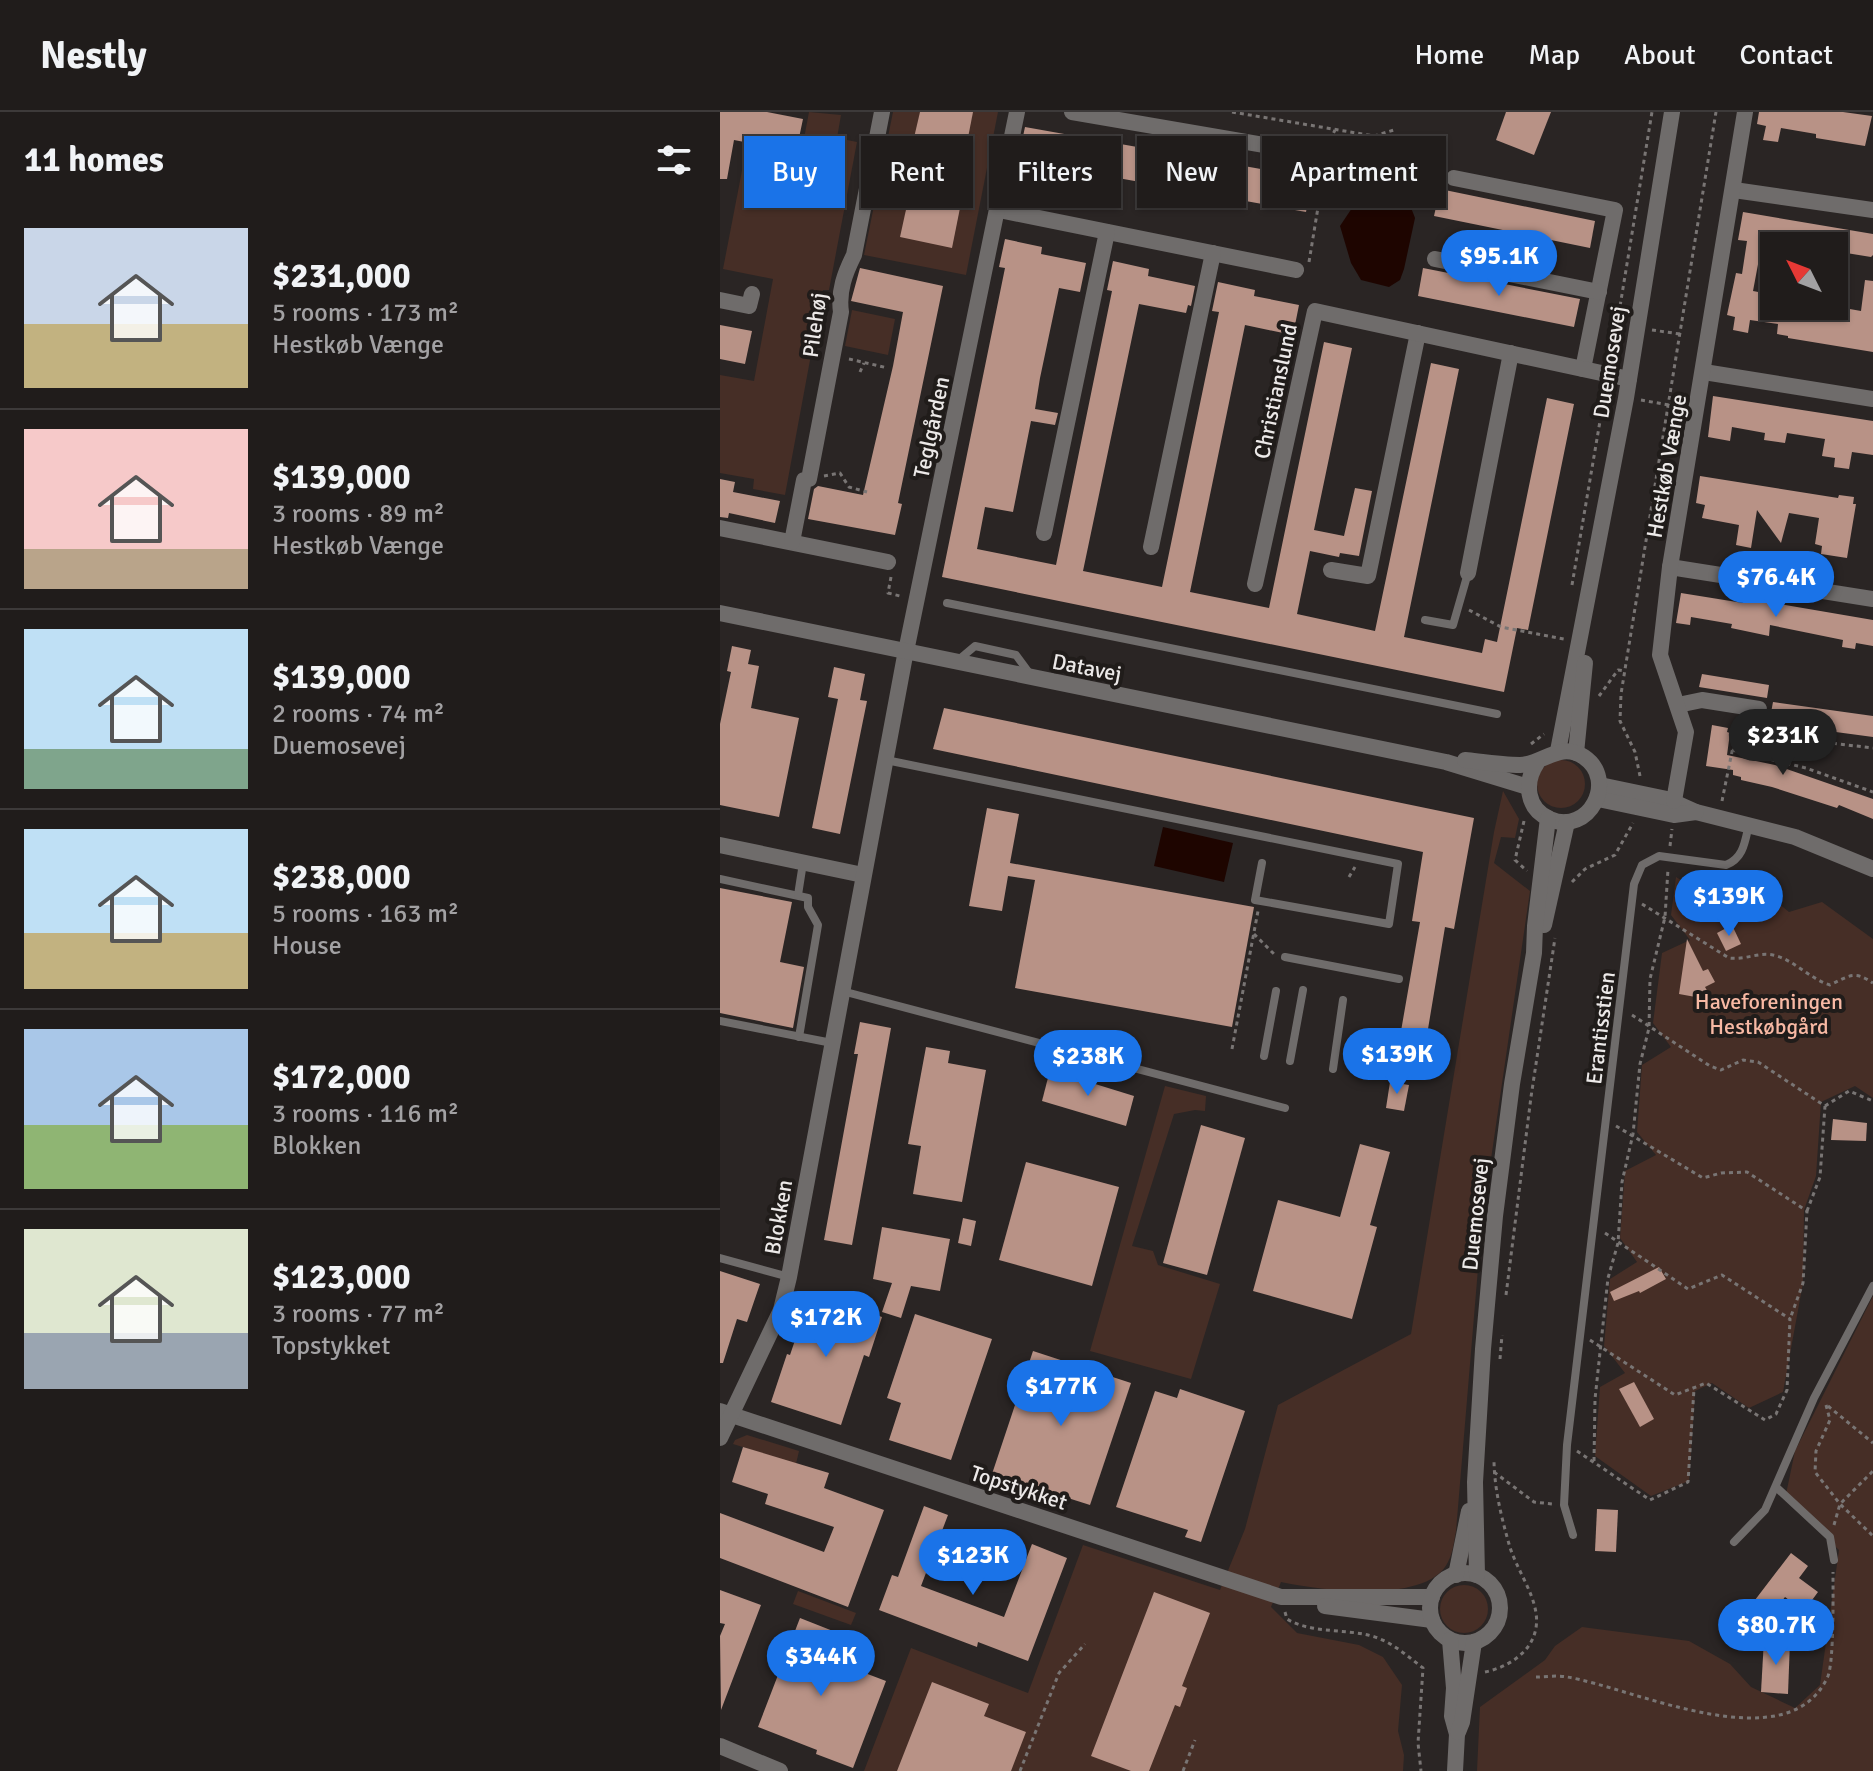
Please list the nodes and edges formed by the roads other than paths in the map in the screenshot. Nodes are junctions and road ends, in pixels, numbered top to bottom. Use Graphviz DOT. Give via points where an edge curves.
graph roads {
  1 [pos="882,112"];
  2 [pos="1017,112"];
  3 [pos="1072,112"];
  4 [pos="1672,112"];
  5 [pos="1745,112"];
  6 [pos="1262,145"];
  7 [pos="1454,178"];
  8 [pos="1734,190"];
  9 [pos="999,210"];
  10 [pos="1873,210"];
  11 [pos="1107,232"];
  12 [pos="1213,253"];
  13 [pos="1435,259"];
  14 [pos="1302,266"];
  15 [pos="1599,292"];
  16 [pos="752,294"];
  17 [pos="720,300"];
  18 [pos="1418,333"];
  19 [pos="1511,353"];
  20 [pos="1583,369"];
  21 [pos="1704,372"];
  22 [pos="1629,379"];
  23 [pos="1873,399"];
  24 [pos="720,528"];
  25 [pos="1044,533"];
  26 [pos="792,542"];
  27 [pos="1151,547"];
  28 [pos="888,562"];
  29 [pos="1670,567"];
  30 [pos="1331,570"];
  31 [pos="1468,573"];
  32 [pos="1255,584"];
  33 [pos="1873,599"];
  34 [pos="947,603"];
  35 [pos="720,613"];
  36 [pos="1425,620"];
  37 [pos="1584,626"];
  38 [pos="906,652"];
  39 [pos="1678,705"];
  40 [pos="1759,709"];
  41 [pos="1497,714"];
  42 [pos="1576,753"];
  43 [pos="1547,757"];
  44 [pos="885,760"];
  45 [pos="1446,762"];
  46 [pos="1528,787"];
  47 [pos="1599,792"];
  48 [pos="1674,808"];
  49 [pos="1548,818"];
  50 [pos="1567,822"];
  51 [pos="1749,824"];
  52 [pos="720,845"];
  53 [pos="803,863"];
  54 [pos="1262,863"];
  55 [pos="1873,869"];
  56 [pos="863,875"];
  57 [pos="720,879"];
  58 [pos="798,895"];
  59 [pos="1534,953"];
  60 [pos="1285,957"];
  61 [pos="1399,979"];
  62 [pos="1303,990"];
  63 [pos="842,991"];
  64 [pos="1276,991"];
  65 [pos="1343,1000"];
  66 [pos="720,1021"];
  67 [pos="799,1037"];
  68 [pos="832,1043"];
  69 [pos="1264,1056"];
  70 [pos="1290,1061"];
  71 [pos="1333,1069"];
  72 [pos="1285,1108"];
  73 [pos="720,1258"];
  74 [pos="789,1277"];
  75 [pos="1873,1286"];
  76 [pos="726,1413"];
  77 [pos="720,1438"];
  78 [pos="1475,1482"];
  79 [pos="1776,1487"];
  80 [pos="1573,1535"];
  81 [pos="1734,1542"];
  82 [pos="1834,1560"];
  83 [pos="1456,1575"];
  84 [pos="1477,1575"];
  85 [pos="1432,1597"];
  86 [pos="1305,1599"];
  87 [pos="1432,1620"];
  88 [pos="1450,1640"];
  89 [pos="1474,1642"];
  90 [pos="1457,1734"];
  91 [pos="720,1746"];
  92 [pos="780,1771"];
  93 [pos="1455,1771"];
  1 -- 26 [label="street, Pilehøj"];
  2 -- 9 [label="street, Teglgården"];
  3 -- 6 [label="street"];
  4 -- 22 [label="street, Duemosevej"];
  5 -- 8 [label="street, Hestkøb Vænge"];
  7 -- 15 [label="street" via="1615,210"];
  8 -- 10 [label="street"];
  8 -- 21 [label="street, Hestkøb Vænge"];
  9 -- 11 [label="street"];
  9 -- 38 [label="street, Teglgården"];
  11 -- 12 [label="street"];
  11 -- 25 [label="street"];
  12 -- 14 [label="street"];
  12 -- 27 [label="street"];
  13 -- 15 [label="street"];
  15 -- 20 [label="street"];
  16 -- 17 [label="street" via="749,306"];
  18 -- 19 [label="street, Christianslund"];
  18 -- 30 [label="street" via="1368,576"];
  18 -- 32 [label="street, Christianslund" via="1315,311"];
  19 -- 20 [label="street, Christianslund"];
  19 -- 31 [label="street"];
  20 -- 22 [label="street, Christianslund"];
  21 -- 23 [label="street, Hestkøb Vænge"];
  21 -- 29 [label="street, Hestkøb Vænge"];
  22 -- 37 [label="street, Duemosevej"];
  24 -- 26 [label="street"];
  26 -- 28 [label="street"];
  29 -- 33 [label="street, Hestkøb Vænge"];
  29 -- 39 [label="street, Hestkøb Vænge" via="1660,655"];
  31 -- 36 [label="lane" via="1453,625"];
  34 -- 41 [label="lane"];
  35 -- 38 [label="street, Datavej"];
  37 -- 42 [label="street, Duemosevej" via="1588,636"];
  37 -- 43 [label="street, Duemosevej"];
  38 -- 44 [label="street, Blokken"];
  38 -- 45 [label="street, Datavej"];
  39 -- 40 [label="street" via="1702,700"];
  39 -- 48 [label="street, Hestkøb Vænge" via="1686,732"];
  42 -- 43 [label="street"];
  42 -- 47 [label="street" via="1591,763"];
  43 -- 45 [label="street, Datavej" via="1512,765"];
  43 -- 46 [label="street"];
  44 -- 54 [label="lane" via="1398,864 1389,924 1255,900"];
  44 -- 56 [label="street, Blokken"];
  45 -- 46 [label="street, Datavej"];
  46 -- 49 [label="street" via="1532,802"];
  47 -- 48 [label="street"];
  47 -- 50 [label="street" via="1586,815"];
  48 -- 51 [label="street"];
  49 -- 50 [label="street"];
  49 -- 59 [label="street, Duemosevej"];
  50 -- 59 [label="street, Duemosevej"];
  51 -- 55 [label="street"];
  51 -- 80 [label="lane, Erantisstien" via="1735,862 1649,859 1634,884 1567,1445 1564,1505"];
  52 -- 53 [label="street"];
  53 -- 56 [label="street"];
  53 -- 58 [label="lane"];
  56 -- 63 [label="street, Blokken"];
  57 -- 58 [label="lane"];
  58 -- 67 [label="lane" via="808,898 818,925"];
  59 -- 78 [label="street, Duemosevej" via="1495,1216"];
  60 -- 61 [label="lane"];
  62 -- 70 [label="lane"];
  63 -- 68 [label="street, Blokken"];
  63 -- 72 [label="lane"];
  64 -- 69 [label="lane"];
  65 -- 71 [label="lane"];
  66 -- 67 [label="lane"];
  67 -- 68 [label="lane"];
  68 -- 74 [label="street, Blokken"];
  73 -- 74 [label="lane"];
  74 -- 76 [label="street, Blokken" via="781,1310"];
  75 -- 79 [label="lane" via="1814,1398"];
  76 -- 77 [label="street, Blokken"];
  76 -- 86 [label="street, Topstykket" via="1281,1597"];
  78 -- 83 [label="street, Duemosevej"];
  78 -- 84 [label="street, Duemosevej"];
  79 -- 81 [label="lane" via="1765,1510"];
  79 -- 82 [label="lane" via="1830,1537"];
  83 -- 84 [label="street"];
  83 -- 85 [label="street"];
  84 -- 89 [label="street" via="1496,1591 1500,1616 1486,1637"];
  85 -- 86 [label="street, Topstykket"];
  85 -- 87 [label="street"];
  86 -- 87 [label="street, Topstykket"];
  87 -- 88 [label="street"];
  88 -- 89 [label="street"];
  88 -- 90 [label="street"];
  89 -- 90 [label="street"];
  90 -- 93 [label="street"];
  91 -- 92 [label="street"];
}
